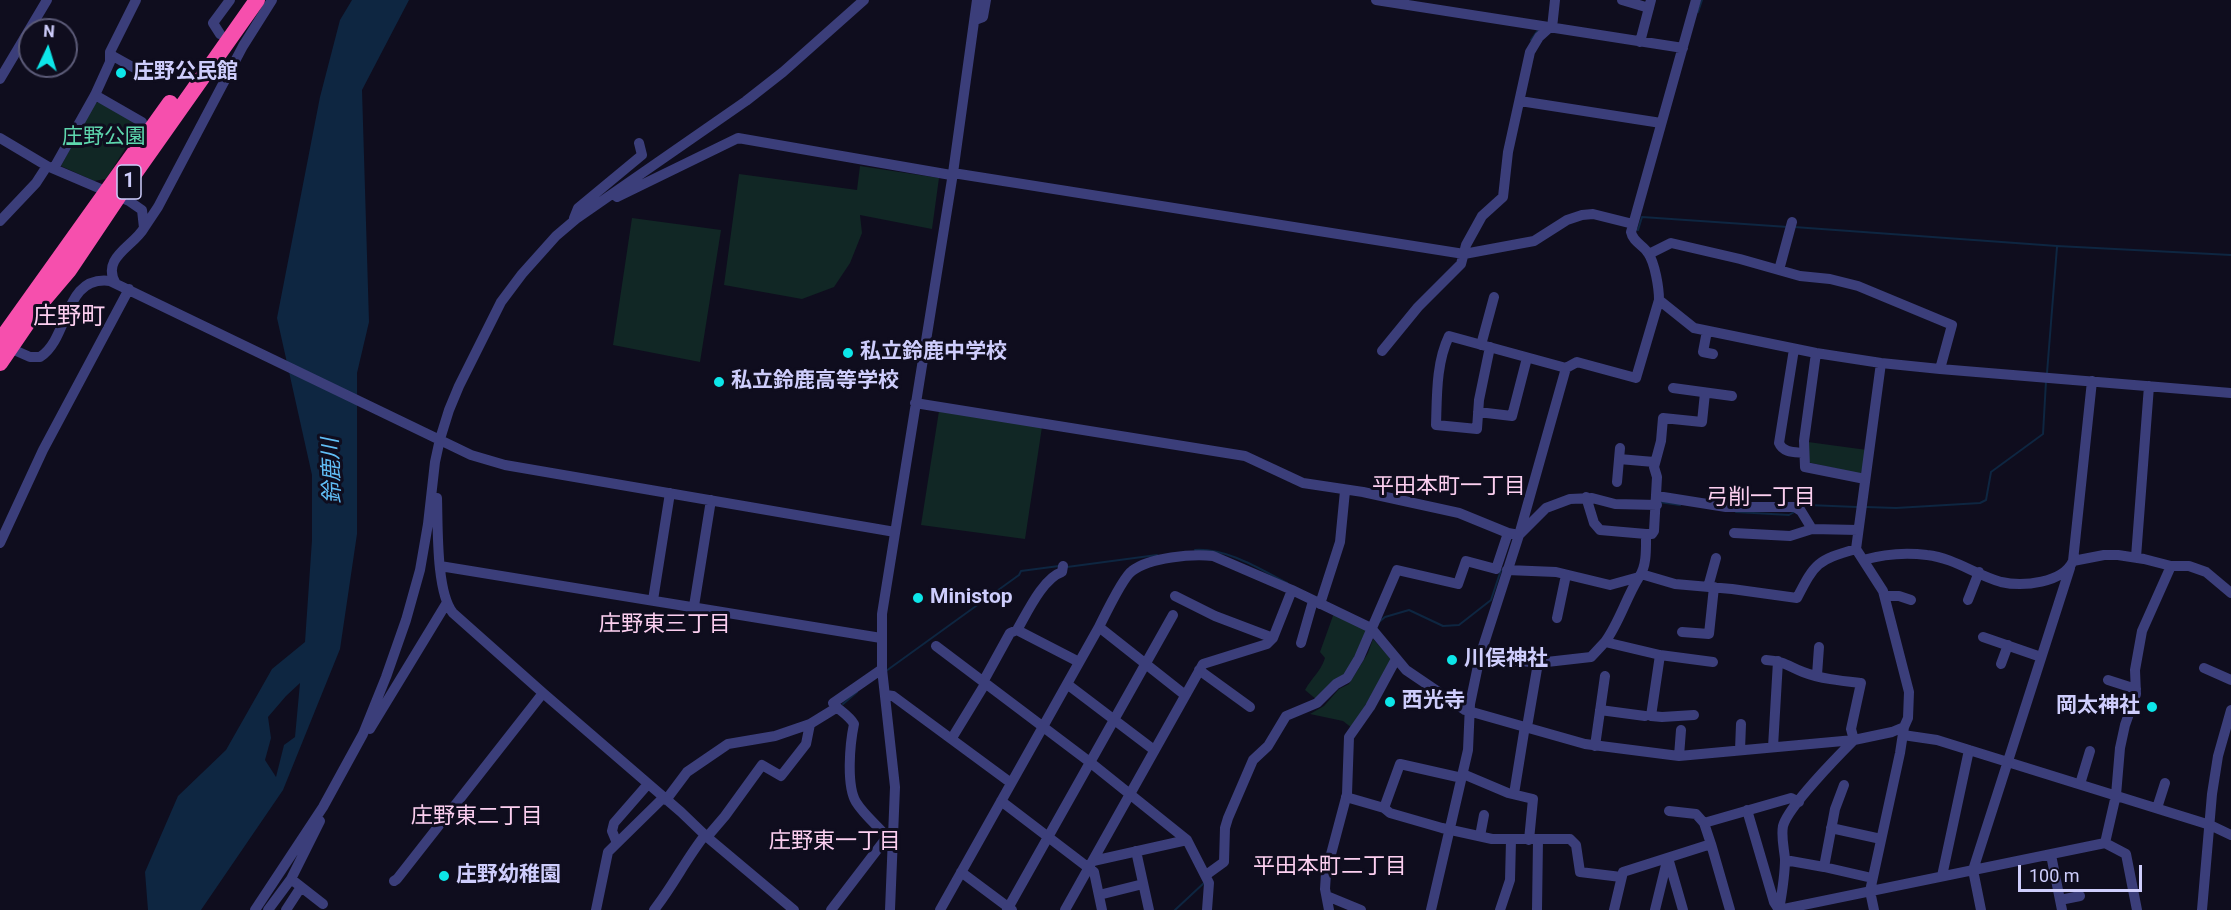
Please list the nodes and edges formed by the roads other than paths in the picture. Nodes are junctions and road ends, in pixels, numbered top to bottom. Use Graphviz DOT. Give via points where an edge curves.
graph roads {
  1 [pos="47,0"];
  2 [pos="136,0"];
  3 [pos="230,0"];
  4 [pos="243,0"];
  5 [pos="257,0"];
  6 [pos="272,0"];
  7 [pos="864,0"];
  8 [pos="977,0"];
  9 [pos="986,0"];
  10 [pos="1376,0"];
  11 [pos="1555,0"];
  12 [pos="1622,0"];
  13 [pos="1696,0"];
  14 [pos="1650,4"];
  15 [pos="975,20"];
  16 [pos="1551,28"];
  17 [pos="220,34"];
  18 [pos="1640,42"];
  19 [pos="1683,48"];
  20 [pos="111,55"];
  21 [pos="147,75"];
  22 [pos="0,79"];
  23 [pos="95,95"];
  24 [pos="1520,101"];
  25 [pos="142,122"];
  26 [pos="1661,123"];
  27 [pos="0,138"];
  28 [pos="639,143"];
  29 [pos="51,167"];
  30 [pos="952,174"];
  31 [pos="112,194"];
  32 [pos="595,205"];
  33 [pos="0,221"];
  34 [pos="571,224"];
  35 [pos="1791,226"];
  36 [pos="144,228"];
  37 [pos="1632,228"];
  38 [pos="1464,254"];
  39 [pos="1649,254"];
  40 [pos="1779,270"];
  41 [pos="116,284"];
  42 [pos="129,289"];
  43 [pos="1494,297"];
  44 [pos="1659,300"];
  45 [pos="1707,331"];
  46 [pos="3,344"];
  47 [pos="1485,346"];
  48 [pos="1794,349"];
  49 [pos="1382,351"];
  50 [pos="1816,353"];
  51 [pos="1713,354"];
  52 [pos="1527,358"];
  53 [pos="0,363"];
  54 [pos="1881,363"];
  55 [pos="1566,368"];
  56 [pos="1940,369"];
  57 [pos="2092,381"];
  58 [pos="2149,386"];
  59 [pos="1673,388"];
  60 [pos="1706,393"];
  61 [pos="2231,393"];
  62 [pos="1732,396"];
  63 [pos="915,404"];
  64 [pos="1478,412"];
  65 [pos="440,439"];
  66 [pos="1804,453"];
  67 [pos="435,462"];
  68 [pos="1654,462"];
  69 [pos="1865,479"];
  70 [pos="1617,483"];
  71 [pos="1345,491"];
  72 [pos="670,493"];
  73 [pos="1586,497"];
  74 [pos="711,500"];
  75 [pos="1657,500"];
  76 [pos="1812,529"];
  77 [pos="1858,530"];
  78 [pos="895,532"];
  79 [pos="1734,533"];
  80 [pos="1513,534"];
  81 [pos="1646,534"];
  82 [pos="1,539"];
  83 [pos="1856,549"];
  84 [pos="2136,557"];
  85 [pos="1716,558"];
  86 [pos="1863,560"];
  87 [pos="2072,564"];
  88 [pos="440,566"];
  89 [pos="2171,566"];
  90 [pos="1062,569"];
  91 [pos="1507,570"];
  92 [pos="1978,572"];
  93 [pos="1566,574"];
  94 [pos="1640,576"];
  95 [pos="1711,587"];
  96 [pos="2230,589"];
  97 [pos="1292,590"];
  98 [pos="1175,596"];
  99 [pos="1885,596"];
  100 [pos="653,600"];
  101 [pos="1319,600"];
  102 [pos="1911,600"];
  103 [pos="1968,600"];
  104 [pos="446,604"];
  105 [pos="694,606"];
  106 [pos="1173,615"];
  107 [pos="1557,618"];
  108 [pos="1373,626"];
  109 [pos="1099,627"];
  110 [pos="1017,630"];
  111 [pos="1682,632"];
  112 [pos="1983,637"];
  113 [pos="881,638"];
  114 [pos="1273,638"];
  115 [pos="1301,642"];
  116 [pos="1605,642"];
  117 [pos="2008,645"];
  118 [pos="936,646"];
  119 [pos="1819,647"];
  120 [pos="1660,655"];
  121 [pos="1480,656"];
  122 [pos="2041,657"];
  123 [pos="1396,659"];
  124 [pos="1766,660"];
  125 [pos="1778,661"];
  126 [pos="1079,662"];
  127 [pos="1713,662"];
  128 [pos="1538,663"];
  129 [pos="1146,664"];
  130 [pos="2001,664"];
  131 [pos="2204,668"];
  132 [pos="882,669"];
  133 [pos="1199,670"];
  134 [pos="1817,675"];
  135 [pos="1605,676"];
  136 [pos="2108,680"];
  137 [pos="2231,680"];
  138 [pos="984,683"];
  139 [pos="1067,684"];
  140 [pos="2136,689"];
  141 [pos="543,693"];
  142 [pos="886,695"];
  143 [pos="1185,695"];
  144 [pos="834,705"];
  145 [pos="1250,706"];
  146 [pos="1600,710"];
  147 [pos="2231,710"];
  148 [pos="1471,711"];
  149 [pos="1694,715"];
  150 [pos="1645,716"];
  151 [pos="1114,719"];
  152 [pos="810,724"];
  153 [pos="1741,724"];
  154 [pos="1526,726"];
  155 [pos="1043,728"];
  156 [pos="1681,730"];
  157 [pos="1904,731"];
  158 [pos="363,734"];
  159 [pos="952,738"];
  160 [pos="1854,740"];
  161 [pos="1595,746"];
  162 [pos="1773,747"];
  163 [pos="1154,750"];
  164 [pos="1740,750"];
  165 [pos="1970,750"];
  166 [pos="2090,751"];
  167 [pos="1679,756"];
  168 [pos="2008,762"];
  169 [pos="1091,763"];
  170 [pos="1463,776"];
  171 [pos="1011,783"];
  172 [pos="2165,783"];
  173 [pos="648,784"];
  174 [pos="2080,784"];
  175 [pos="1844,785"];
  176 [pos="1130,793"];
  177 [pos="1514,794"];
  178 [pos="2116,795"];
  179 [pos="663,797"];
  180 [pos="1346,797"];
  181 [pos="1001,801"];
  182 [pos="1799,802"];
  183 [pos="323,807"];
  184 [pos="1384,808"];
  185 [pos="2157,808"];
  186 [pos="1747,810"];
  187 [pos="1669,811"];
  188 [pos="1484,815"];
  189 [pos="1704,823"];
  190 [pos="2210,825"];
  191 [pos="1832,828"];
  192 [pos="1449,829"];
  193 [pos="2231,835"];
  194 [pos="706,836"];
  195 [pos="1048,836"];
  196 [pos="1480,836"];
  197 [pos="891,837"];
  198 [pos="614,839"];
  199 [pos="1881,839"];
  200 [pos="1187,840"];
  201 [pos="1511,840"];
  202 [pos="1534,840"];
  203 [pos="2105,843"];
  204 [pos="1711,844"];
  205 [pos="1136,851"];
  206 [pos="2051,855"];
  207 [pos="1668,858"];
  208 [pos="1785,860"];
  209 [pos="1091,864"];
  210 [pos="1824,867"];
  211 [pos="1973,870"];
  212 [pos="961,872"];
  213 [pos="1942,876"];
  214 [pos="1622,877"];
  215 [pos="1872,878"];
  216 [pos="291,879"];
  217 [pos="1208,879"];
  218 [pos="394,881"];
  219 [pos="1143,884"];
  220 [pos="301,886"];
  221 [pos="1870,891"];
  222 [pos="1099,895"];
  223 [pos="1327,896"];
  224 [pos="2080,896"];
  225 [pos="323,903"];
  226 [pos="2061,905"];
  227 [pos="1009,909"];
  228 [pos="255,910"];
  229 [pos="268,910"];
  230 [pos="286,910"];
  231 [pos="596,910"];
  232 [pos="654,910"];
  233 [pos="794,910"];
  234 [pos="831,910"];
  235 [pos="890,910"];
  236 [pos="940,910"];
  237 [pos="1065,910"];
  238 [pos="1102,910"];
  239 [pos="1149,910"];
  240 [pos="1207,910"];
  241 [pos="1329,910"];
  242 [pos="1361,910"];
  243 [pos="1431,910"];
  244 [pos="1500,910"];
  245 [pos="1537,910"];
  246 [pos="1614,910"];
  247 [pos="1655,910"];
  248 [pos="1683,910"];
  249 [pos="1730,910"];
  250 [pos="1779,910"];
  251 [pos="1874,910"];
  252 [pos="1981,910"];
  253 [pos="2138,910"];
  254 [pos="2202,910"];
  1 -- 22 [label="street"];
  2 -- 20 [label="street"];
  3 -- 17 [label="street" via="213,24"];
  4 -- 17 [label="highway, 1"];
  5 -- 31 [label="highway, 1"];
  6 -- 36 [label="street"];
  7 -- 32 [label="street" via="746,101"];
  8 -- 15 [label="street"];
  9 -- 15 [label="street" via="983,17"];
  10 -- 16 [label="street"];
  11 -- 16 [label="street"];
  12 -- 14 [label="street"];
  13 -- 19 [label="street"];
  14 -- 18 [label="street"];
  15 -- 30 [label="street"];
  16 -- 18 [label="street"];
  16 -- 24 [label="street" via="1539,37 1530,52"];
  17 -- 31 [label="highway, 1"];
  18 -- 19 [label="street"];
  19 -- 26 [label="street"];
  20 -- 21 [label="street"];
  20 -- 23 [label="street"];
  23 -- 25 [label="street"];
  23 -- 29 [label="street"];
  24 -- 26 [label="street"];
  24 -- 38 [label="street" via="1506,160 1504,192 1501,200 1482,216"];
  26 -- 37 [label="street"];
  27 -- 29 [label="street"];
  28 -- 34 [label="street" via="642,155 578,208"];
  29 -- 31 [label="street"];
  29 -- 33 [label="street"];
  30 -- 32 [label="street" via="738,138 599,207"];
  30 -- 38 [label="street"];
  30 -- 63 [label="street"];
  31 -- 36 [label="street" via="142,210"];
  31 -- 46 [label="highway, 1"];
  32 -- 34 [label="street"];
  34 -- 65 [label="street" via="522,274 501,302 452,402"];
  35 -- 40 [label="street"];
  36 -- 41 [label="street" via="115,259 112,271"];
  37 -- 38 [label="street" via="1582,214 1534,241"];
  37 -- 39 [label="street" via="1634,239"];
  38 -- 49 [label="street" via="1461,264"];
  39 -- 40 [label="street" via="1671,243"];
  39 -- 44 [label="street"];
  40 -- 56 [label="street" via="1858,286 1952,325"];
  41 -- 42 [label="street"];
  41 -- 46 [label="street" via="100,281 83,288 51,346 40,357 30,357"];
  42 -- 65 [label="street"];
  42 -- 82 [label="street" via="43,450"];
  43 -- 47 [label="street"];
  44 -- 45 [label="street" via="1685,323"];
  44 -- 55 [label="street" via="1636,378 1577,362"];
  45 -- 48 [label="street"];
  45 -- 51 [label="street" via="1703,352"];
  46 -- 53 [label="highway, 1"];
  47 -- 52 [label="street"];
  47 -- 64 [label="street"];
  47 -- 64 [label="street" via="1449,336 1438,384 1436,425 1477,429"];
  48 -- 50 [label="street"];
  48 -- 66 [label="street" via="1779,443 1786,450"];
  50 -- 54 [label="street"];
  50 -- 66 [label="street"];
  52 -- 55 [label="street"];
  52 -- 64 [label="street" via="1512,416"];
  54 -- 56 [label="street"];
  54 -- 69 [label="street"];
  55 -- 80 [label="street"];
  56 -- 57 [label="street"];
  57 -- 58 [label="street"];
  57 -- 87 [label="street"];
  58 -- 61 [label="street"];
  58 -- 84 [label="street"];
  59 -- 60 [label="street"];
  60 -- 62 [label="street"];
  60 -- 68 [label="street" via="1702,422 1663,418"];
  63 -- 71 [label="street" via="1235,454 1303,483"];
  63 -- 78 [label="street"];
  65 -- 67 [label="street"];
  65 -- 72 [label="street" via="505,465"];
  66 -- 69 [label="street" via="1805,467"];
  67 -- 88 [label="street"];
  67 -- 158 [label="street" via="428,524 413,596"];
  68 -- 70 [label="street" via="1619,454"];
  68 -- 75 [label="street"];
  69 -- 77 [label="street"];
  71 -- 80 [label="street" via="1459,513"];
  71 -- 101 [label="street" via="1340,542"];
  72 -- 74 [label="street"];
  72 -- 100 [label="street"];
  73 -- 75 [label="street" via="1615,504"];
  73 -- 80 [label="street" via="1546,508"];
  73 -- 81 [label="street" via="1600,530"];
  74 -- 78 [label="street"];
  74 -- 105 [label="street"];
  75 -- 76 [label="street" via="1798,509"];
  75 -- 81 [label="street" via="1654,531"];
  76 -- 77 [label="street"];
  76 -- 79 [label="street" via="1790,536"];
  77 -- 83 [label="street"];
  78 -- 113 [label="street"];
  80 -- 91 [label="street"];
  80 -- 108 [label="street" via="1496,569 1466,561 1458,584 1397,570"];
  81 -- 94 [label="street"];
  83 -- 86 [label="street"];
  83 -- 95 [label="street" via="1815,566 1797,598"];
  84 -- 87 [label="street" via="2104,555"];
  84 -- 89 [label="street"];
  85 -- 95 [label="street"];
  86 -- 92 [label="street" via="1889,554 1927,555"];
  86 -- 99 [label="street"];
  87 -- 92 [label="street" via="2058,576 2031,583 2002,582"];
  87 -- 122 [label="street"];
  88 -- 100 [label="street"];
  88 -- 104 [label="street"];
  89 -- 96 [label="street" via="2198,568"];
  89 -- 140 [label="street" via="2142,631"];
  90 -- 110 [label="street" via="1045,585"];
  91 -- 93 [label="street"];
  91 -- 121 [label="street"];
  92 -- 103 [label="street"];
  93 -- 94 [label="street" via="1610,585"];
  93 -- 107 [label="street"];
  94 -- 95 [label="street"];
  94 -- 116 [label="street"];
  95 -- 111 [label="street" via="1709,634"];
  97 -- 101 [label="street"];
  97 -- 109 [label="street" via="1213,556 1164,559 1132,570"];
  97 -- 114 [label="street"];
  98 -- 114 [label="street"];
  99 -- 102 [label="street"];
  99 -- 157 [label="street" via="1907,680"];
  100 -- 105 [label="street"];
  101 -- 108 [label="street"];
  101 -- 115 [label="street"];
  104 -- 141 [label="street"];
  104 -- 158 [label="street" via="369,731"];
  105 -- 113 [label="street"];
  106 -- 129 [label="street"];
  108 -- 123 [label="street"];
  108 -- 217 [label="street" via="1347,678 1317,703 1286,716 1268,753 1253,760 1225,828 1224,862"];
  109 -- 126 [label="street"];
  109 -- 129 [label="street"];
  110 -- 126 [label="street"];
  110 -- 138 [label="street" via="1010,633"];
  112 -- 117 [label="street"];
  113 -- 132 [label="street"];
  114 -- 133 [label="street" via="1267,644 1203,664"];
  116 -- 120 [label="street"];
  116 -- 128 [label="street" via="1592,657"];
  117 -- 122 [label="street"];
  117 -- 130 [label="street"];
  118 -- 138 [label="street"];
  119 -- 134 [label="street"];
  120 -- 127 [label="street"];
  120 -- 149 [label="street" via="1651,716"];
  121 -- 128 [label="street"];
  121 -- 148 [label="street"];
  122 -- 168 [label="street"];
  123 -- 148 [label="street" via="1416,678"];
  123 -- 180 [label="street" via="1349,737"];
  124 -- 125 [label="street"];
  125 -- 134 [label="street"];
  125 -- 162 [label="street"];
  126 -- 139 [label="street"];
  128 -- 154 [label="street"];
  129 -- 143 [label="street"];
  129 -- 151 [label="street"];
  131 -- 137 [label="street"];
  132 -- 142 [label="street"];
  132 -- 144 [label="street"];
  133 -- 143 [label="street"];
  133 -- 145 [label="street"];
  134 -- 160 [label="street" via="1861,683 1851,729"];
  135 -- 146 [label="street"];
  136 -- 140 [label="street"];
  138 -- 155 [label="street"];
  138 -- 159 [label="street"];
  139 -- 151 [label="street"];
  139 -- 155 [label="street"];
  140 -- 178 [label="street" via="2118,758"];
  141 -- 173 [label="street"];
  141 -- 218 [label="street"];
  142 -- 159 [label="street"];
  142 -- 197 [label="street" via="895,775"];
  143 -- 163 [label="street"];
  144 -- 152 [label="street"];
  144 -- 197 [label="street" via="854,724 850,766 856,802"];
  146 -- 150 [label="street"];
  146 -- 161 [label="street"];
  147 -- 190 [label="street" via="2218,756"];
  148 -- 154 [label="street"];
  148 -- 170 [label="street"];
  151 -- 163 [label="street"];
  151 -- 169 [label="street"];
  152 -- 179 [label="street" via="763,739 728,744 687,772"];
  152 -- 194 [label="street" via="806,744 781,776 762,765"];
  153 -- 164 [label="street"];
  154 -- 161 [label="street"];
  154 -- 177 [label="street"];
  155 -- 169 [label="street"];
  155 -- 171 [label="street"];
  156 -- 167 [label="street"];
  157 -- 160 [label="street"];
  157 -- 165 [label="street"];
  157 -- 199 [label="street"];
  158 -- 183 [label="street"];
  159 -- 171 [label="street"];
  160 -- 162 [label="street"];
  160 -- 182 [label="street"];
  161 -- 167 [label="street"];
  162 -- 164 [label="street"];
  163 -- 176 [label="street"];
  164 -- 167 [label="street"];
  165 -- 168 [label="street"];
  165 -- 213 [label="street"];
  166 -- 174 [label="street"];
  168 -- 174 [label="street"];
  168 -- 211 [label="street"];
  169 -- 176 [label="street"];
  169 -- 195 [label="street"];
  170 -- 177 [label="street"];
  170 -- 184 [label="street" via="1400,764"];
  170 -- 192 [label="street"];
  171 -- 181 [label="street"];
  172 -- 185 [label="street"];
  173 -- 179 [label="street"];
  173 -- 198 [label="street" via="614,823"];
  174 -- 178 [label="street"];
  175 -- 191 [label="street"];
  176 -- 200 [label="street"];
  176 -- 209 [label="street"];
  177 -- 202 [label="street" via="1533,799"];
  178 -- 185 [label="street"];
  178 -- 203 [label="street"];
  179 -- 194 [label="street"];
  179 -- 198 [label="street"];
  180 -- 184 [label="street"];
  180 -- 223 [label="street" via="1326,873"];
  181 -- 195 [label="street"];
  181 -- 212 [label="street"];
  182 -- 186 [label="street" via="1791,798"];
  182 -- 208 [label="street" via="1783,827"];
  183 -- 216 [label="street" via="324,815"];
  183 -- 228 [label="street"];
  184 -- 192 [label="street"];
  185 -- 190 [label="street"];
  186 -- 189 [label="street"];
  186 -- 250 [label="street"];
  187 -- 189 [label="street" via="1696,814"];
  188 -- 196 [label="street"];
  189 -- 204 [label="street"];
  190 -- 193 [label="street"];
  190 -- 254 [label="street"];
  191 -- 199 [label="street"];
  191 -- 210 [label="street"];
  192 -- 196 [label="street"];
  192 -- 243 [label="street"];
  194 -- 232 [label="street" via="684,862"];
  194 -- 233 [label="street"];
  195 -- 209 [label="street"];
  195 -- 227 [label="street"];
  196 -- 201 [label="street"];
  197 -- 234 [label="street"];
  197 -- 235 [label="street"];
  198 -- 231 [label="street"];
  199 -- 215 [label="street"];
  200 -- 205 [label="street"];
  200 -- 217 [label="street"];
  201 -- 202 [label="street"];
  201 -- 244 [label="street" via="1510,880"];
  202 -- 214 [label="street" via="1570,839 1576,845 1580,872"];
  202 -- 245 [label="street"];
  203 -- 206 [label="street"];
  203 -- 253 [label="street" via="2126,854"];
  204 -- 207 [label="street"];
  204 -- 249 [label="street"];
  205 -- 209 [label="street"];
  205 -- 219 [label="street"];
  206 -- 211 [label="street"];
  206 -- 226 [label="street"];
  207 -- 214 [label="street" via="1626,870"];
  207 -- 247 [label="street"];
  207 -- 248 [label="street"];
  208 -- 210 [label="street"];
  208 -- 250 [label="street"];
  209 -- 222 [label="street"];
  209 -- 237 [label="street"];
  210 -- 215 [label="street"];
  211 -- 213 [label="street"];
  211 -- 252 [label="street"];
  212 -- 227 [label="street"];
  212 -- 236 [label="street"];
  213 -- 221 [label="street"];
  214 -- 246 [label="street"];
  215 -- 221 [label="street"];
  216 -- 220 [label="street"];
  216 -- 229 [label="street"];
  217 -- 240 [label="street"];
  219 -- 222 [label="street"];
  219 -- 239 [label="street"];
  220 -- 225 [label="street"];
  220 -- 230 [label="street"];
  221 -- 250 [label="street"];
  221 -- 251 [label="street"];
  222 -- 238 [label="street"];
  223 -- 241 [label="street"];
  223 -- 242 [label="street"];
  224 -- 226 [label="street"];
}
